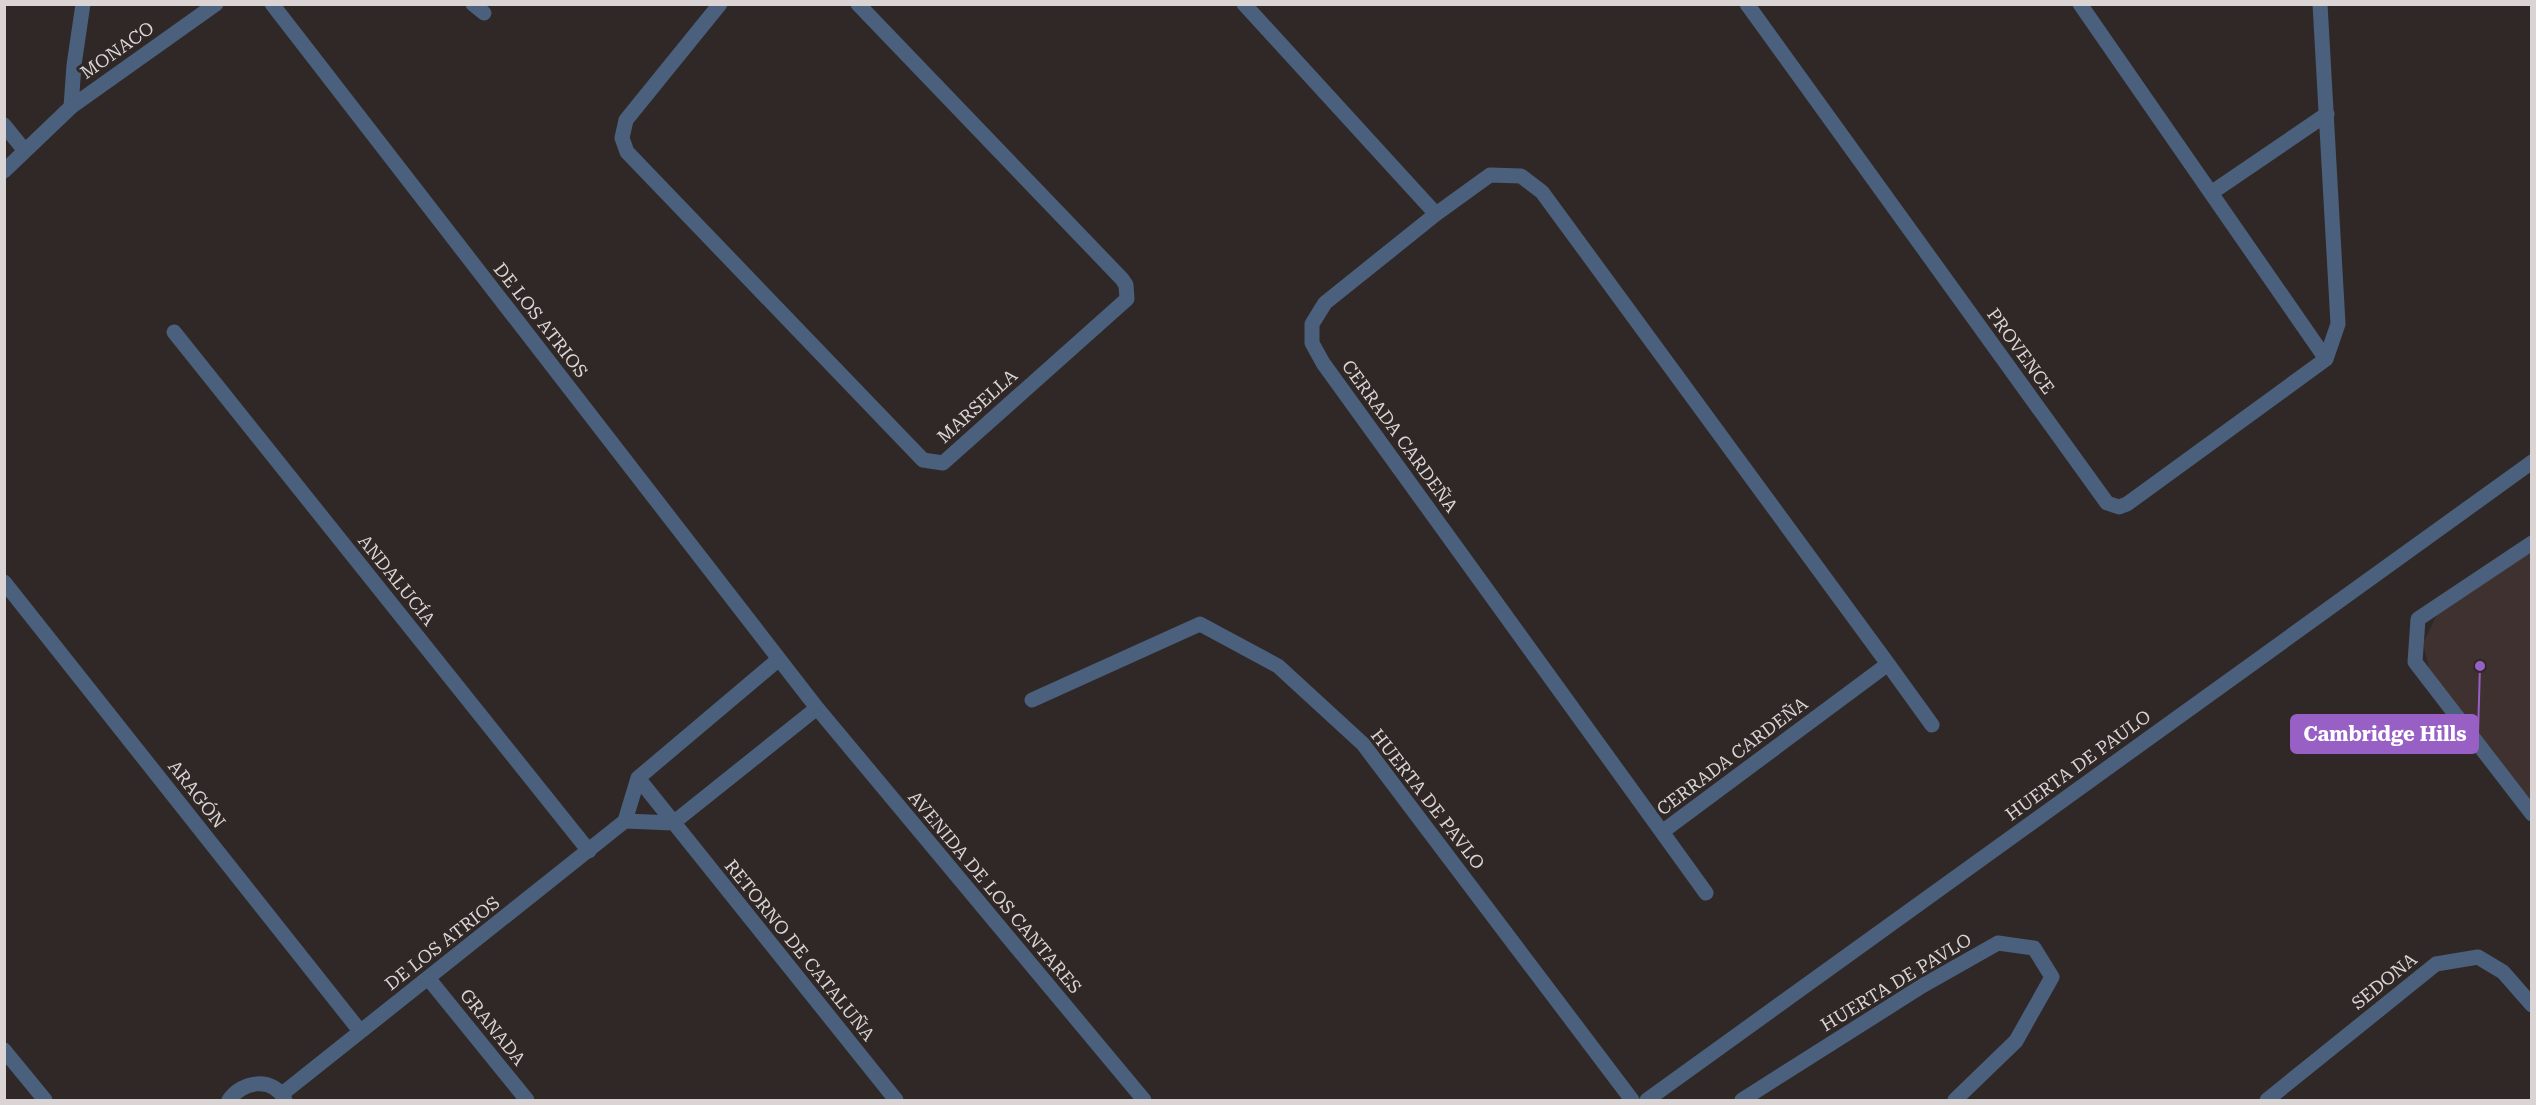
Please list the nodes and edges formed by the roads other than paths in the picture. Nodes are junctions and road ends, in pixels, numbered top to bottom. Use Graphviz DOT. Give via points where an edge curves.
graph roads {
  1 [pos="82,4"];
  2 [pos="216,4"];
  3 [pos="272,4"];
  4 [pos="720,4"];
  5 [pos="858,4"];
  6 [pos="1244,4"];
  7 [pos="1747,4"];
  8 [pos="2080,4"];
  9 [pos="2320,4"];
  10 [pos="71,107"];
  11 [pos="2327,114"];
  12 [pos="4,125"];
  13 [pos="25,152"];
  14 [pos="4,171"];
  15 [pos="2211,193"];
  16 [pos="1436,214"];
  17 [pos="174,332"];
  18 [pos="2326,359"];
  19 [pos="2532,462"];
  20 [pos="2532,543"];
  21 [pos="4,582"];
  22 [pos="779,658"];
  23 [pos="1888,664"];
  24 [pos="1032,700"];
  25 [pos="817,708"];
  26 [pos="1932,725"];
  27 [pos="638,778"];
  28 [pos="2532,814"];
  29 [pos="625,821"];
  30 [pos="673,824"];
  31 [pos="1662,832"];
  32 [pos="589,851"];
  33 [pos="1706,893"];
  34 [pos="428,978"];
  35 [pos="2532,1005"];
  36 [pos="360,1031"];
  37 [pos="4,1050"];
  38 [pos="283,1097"];
  39 [pos="45,1101"];
  40 [pos="229,1101"];
  41 [pos="527,1101"];
  42 [pos="897,1101"];
  43 [pos="1144,1101"];
  44 [pos="1632,1101"];
  45 [pos="1647,1101"];
  46 [pos="1742,1101"];
  47 [pos="1955,1101"];
  48 [pos="2266,1101"];
  1 -- 10 [label="street"];
  2 -- 10 [label="street, MONACO"];
  3 -- 22 [label="street, DE LOS ATRIOS"];
  4 -- 5 [label="street, MARSELLA" via="626,120 622,138 627,152 923,460 943,463 1127,298 1127,291 1122,279"];
  6 -- 16 [label="street"];
  7 -- 18 [label="street, PROVENCE" via="2107,503 2120,507 2127,504"];
  8 -- 15 [label="street"];
  9 -- 11 [label="street"];
  10 -- 13 [label="street, MONACO"];
  11 -- 15 [label="street"];
  11 -- 18 [label="street" via="2338,324"];
  12 -- 13 [label="street"];
  13 -- 14 [label="street, MONACO"];
  15 -- 18 [label="street"];
  16 -- 23 [label="street, CERRADA CARDEÑA" via="1490,175 1521,176 1542,192"];
  16 -- 31 [label="street, CERRADA CARDEÑA" via="1325,303 1312,324 1312,343"];
  17 -- 32 [label="street, ANDALUCÍA"];
  19 -- 45 [label="street, HUERTA DE PAULO"];
  20 -- 28 [label="street" via="2418,619 2415,662"];
  21 -- 36 [label="street, ARAGÓN"];
  22 -- 25 [label="street, DE LOS ATRIOS"];
  22 -- 27 [label="street"];
  23 -- 26 [label="street"];
  23 -- 31 [label="street, CERRADA CARDEÑA"];
  24 -- 44 [label="street, HUERTA DE PAVLO" via="1200,624 1278,666 1363,744"];
  25 -- 30 [label="street"];
  25 -- 43 [label="street, AVENIDA DE LOS CANTARES"];
  27 -- 29 [label="street"];
  27 -- 30 [label="street, RETORNO DE CATALUÑA"];
  29 -- 30 [label="street"];
  29 -- 32 [label="street, DE LOS ATRIOS"];
  30 -- 42 [label="street, RETORNO DE CATALUÑA"];
  31 -- 33 [label="street"];
  32 -- 34 [label="street, DE LOS ATRIOS"];
  34 -- 36 [label="street, DE LOS ATRIOS"];
  34 -- 41 [label="street, GRANADA"];
  35 -- 48 [label="street, SEDONA" via="2503,972 2478,957 2436,964"];
  36 -- 38 [label="street, DE LOS ATRIOS"];
  37 -- 39 [label="street"];
  38 -- 40 [label="street" via="267,1085 250,1083 235,1091"];
  46 -- 47 [label="street, HUERTA DE PAVLO" via="1922,986 1998,943 2034,948 2052,977 2016,1041"];
}
